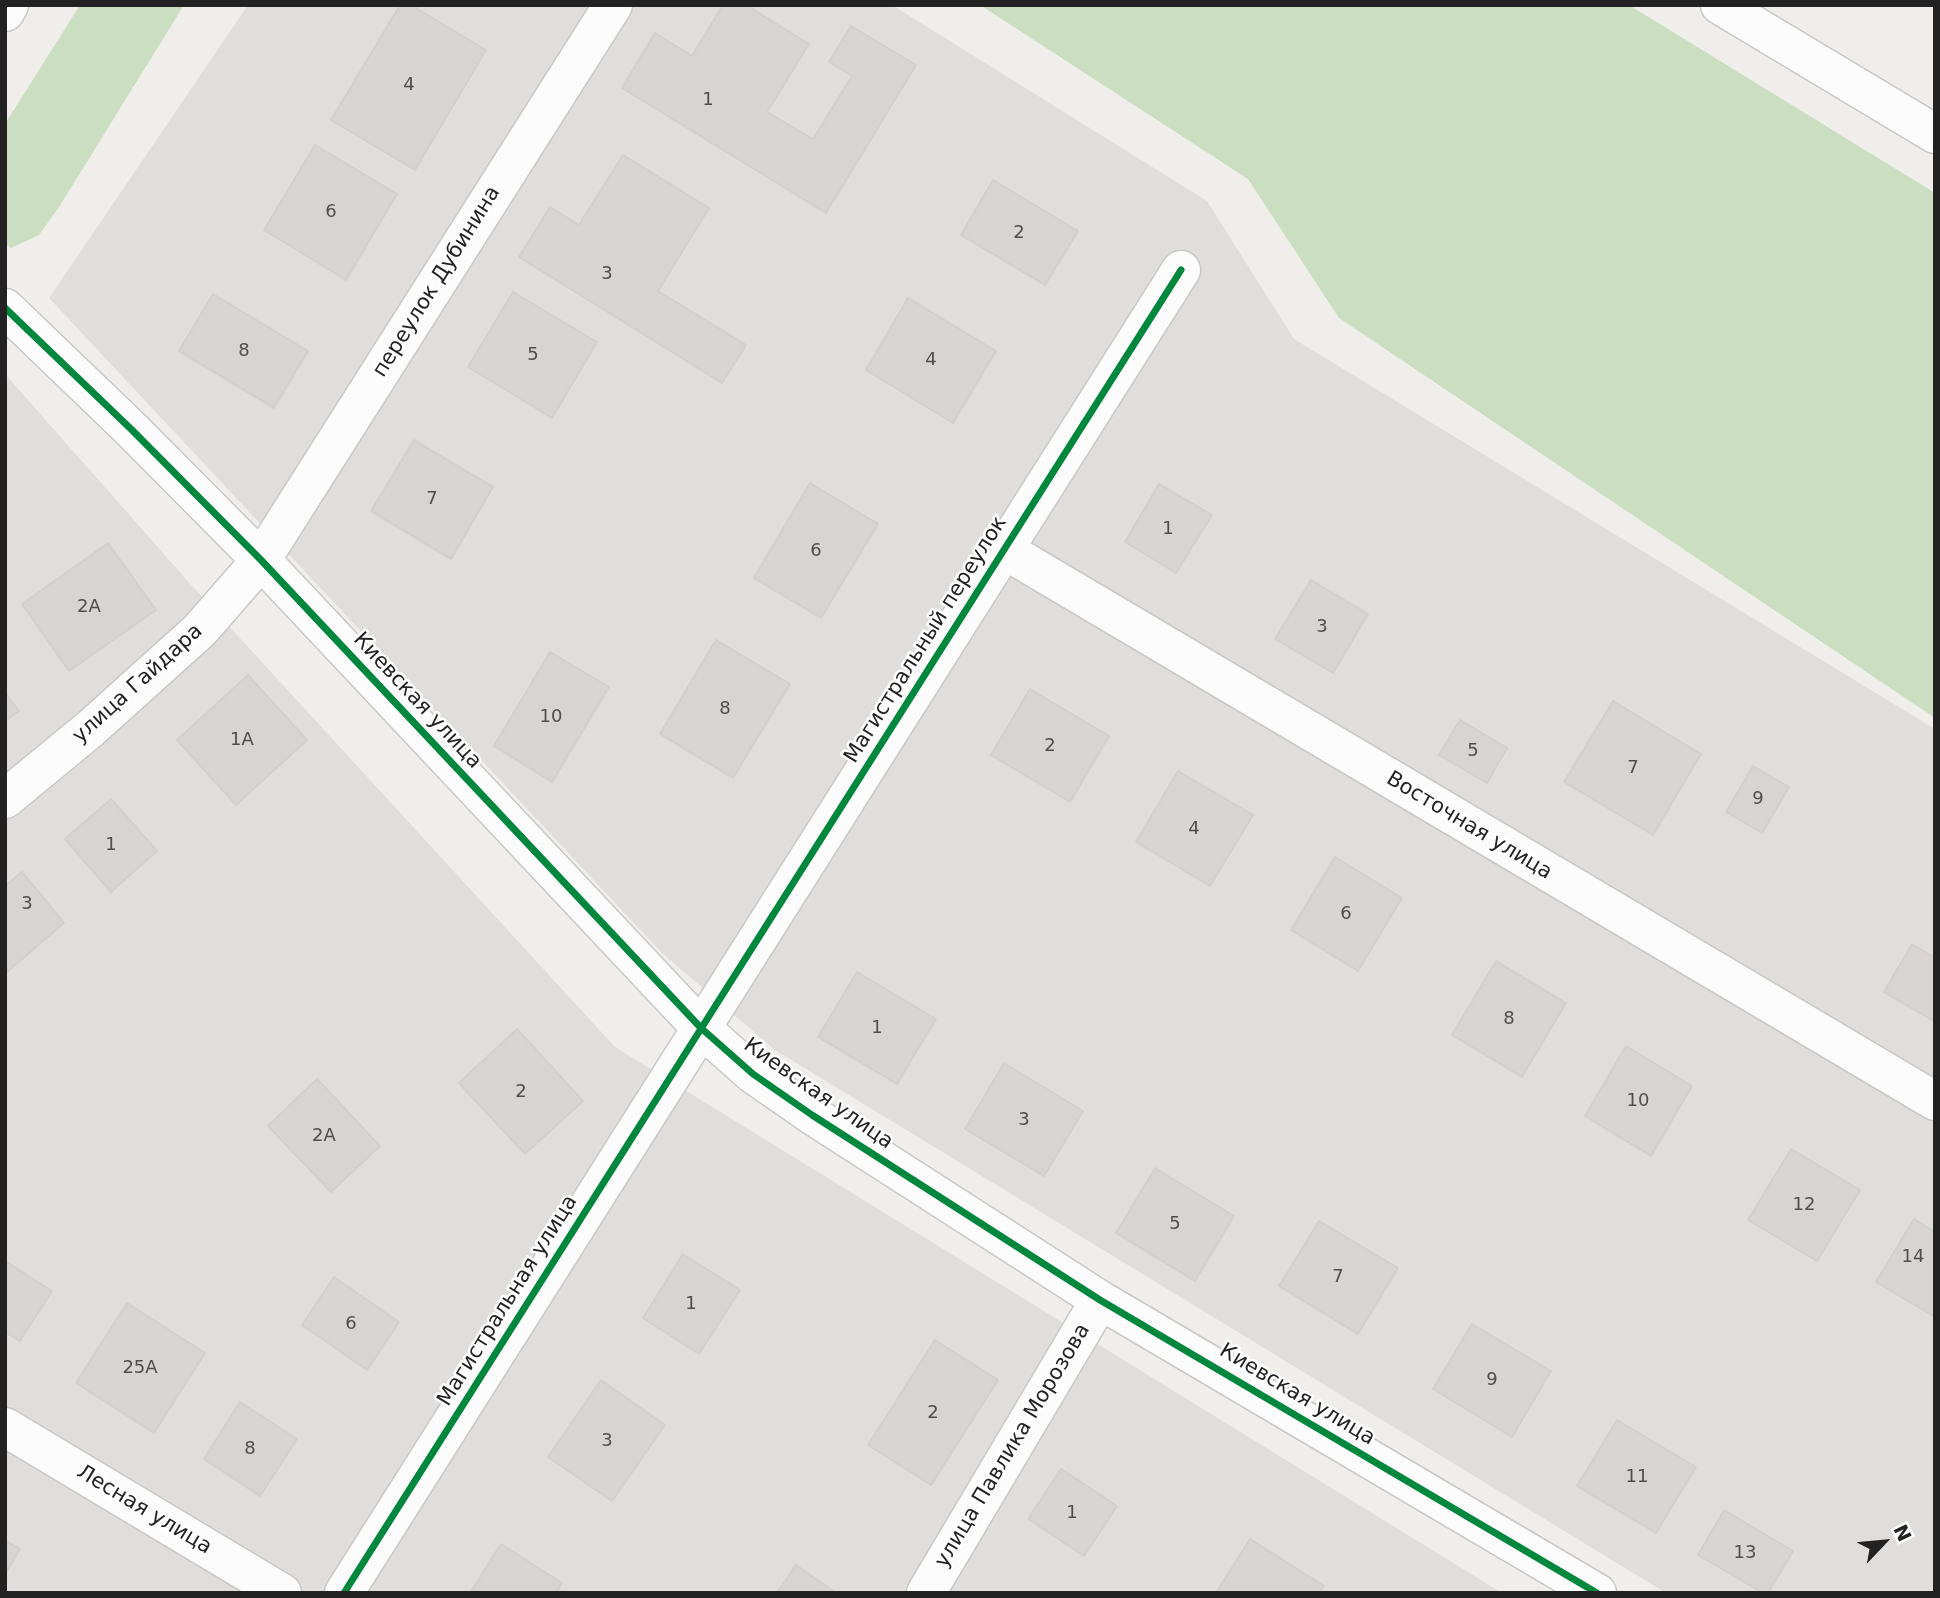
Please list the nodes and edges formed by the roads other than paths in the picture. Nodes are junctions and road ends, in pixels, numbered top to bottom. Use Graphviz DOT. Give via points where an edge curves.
graph roads {
  1 [pos="9,5"];
  2 [pos="613,5"];
  3 [pos="1720,5"];
  4 [pos="5,12"];
  5 [pos="1935,134"];
  6 [pos="1181,270"];
  7 [pos="5,308"];
  8 [pos="1003,550"];
  9 [pos="261,560"];
  10 [pos="5,799"];
  11 [pos="701,1028"];
  12 [pos="1935,1101"];
  13 [pos="1100,1300"];
  14 [pos="5,1427"];
  15 [pos="282,1593"];
  16 [pos="344,1593"];
  17 [pos="926,1593"];
  18 [pos="1597,1593"];
  1 -- 4 [label="street"];
  2 -- 9 [label="street, переулок Дубинина"];
  3 -- 5 [label="street"];
  6 -- 8 [label="street, Магистральный переулок"];
  7 -- 9 [label="street, Киевская улица"];
  8 -- 11 [label="street, Магистральный переулок"];
  8 -- 12 [label="street, Восточная улица"];
  9 -- 10 [label="street, улица Гайдара" via="200,631"];
  9 -- 11 [label="street, Киевская улица"];
  11 -- 13 [label="street, Киевская улица" via="754,1074 812,1115"];
  11 -- 16 [label="street, Магистральная улица"];
  13 -- 17 [label="street, улица Павлика Морозова"];
  13 -- 18 [label="street, Киевская улица"];
  14 -- 15 [label="street, Лесная улица"];
}
